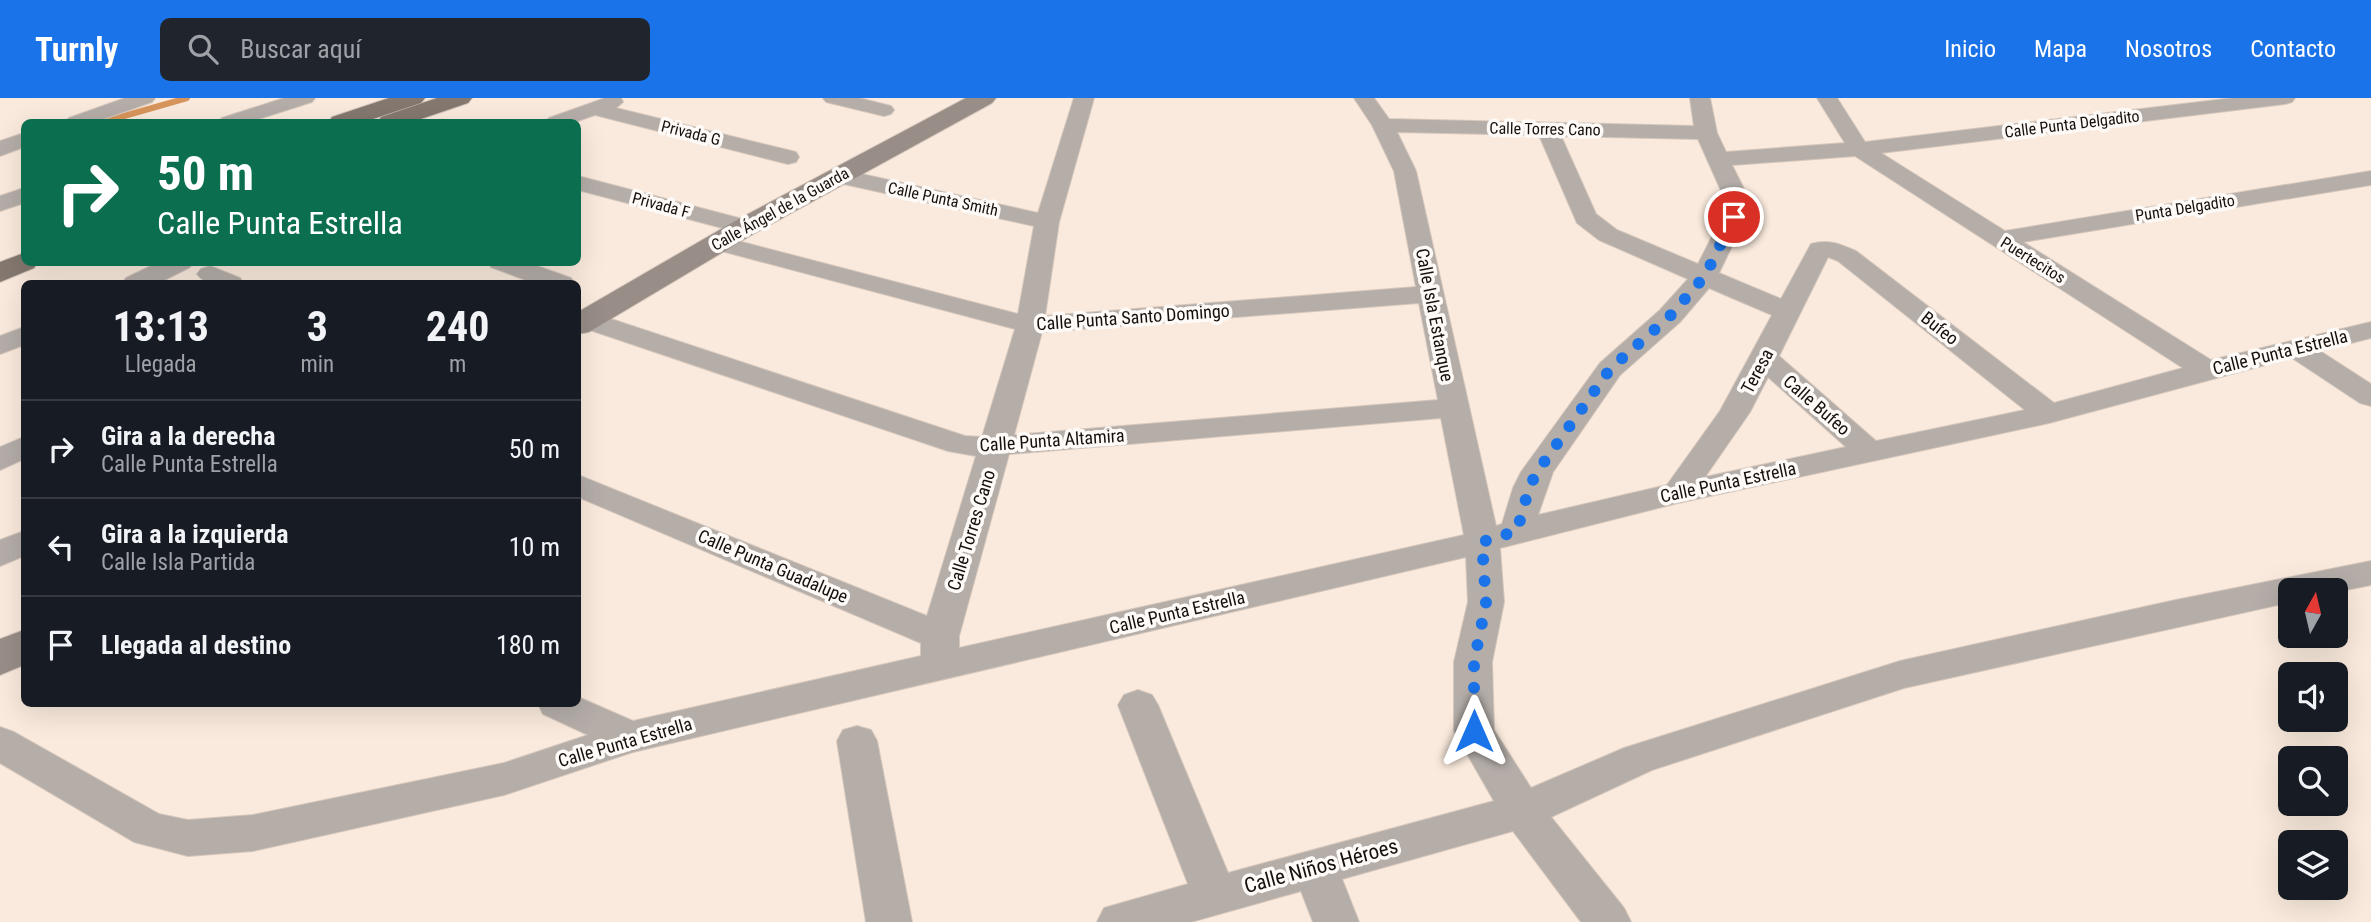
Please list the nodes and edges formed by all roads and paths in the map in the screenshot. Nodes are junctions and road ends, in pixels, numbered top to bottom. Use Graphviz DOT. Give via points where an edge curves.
graph roads {
  1 [pos="145,98"];
  2 [pos="305,98"];
  3 [pos="413,98"];
  4 [pos="460,98"];
  5 [pos="624,98"];
  6 [pos="833,98"];
  7 [pos="984,98"];
  8 [pos="1084,98"];
  9 [pos="1364,98"];
  10 [pos="1700,98"];
  11 [pos="1826,98"];
  12 [pos="2285,98"];
  13 [pos="597,103"];
  14 [pos="884,110"];
  15 [pos="85,119"];
  16 [pos="238,119"];
  17 [pos="350,119"];
  18 [pos="397,119"];
  19 [pos="543,119"];
  20 [pos="562,119"];
  21 [pos="1383,125"];
  22 [pos="1547,129"];
  23 [pos="1706,133"];
  24 [pos="21,141"];
  25 [pos="0,149"];
  26 [pos="1859,149"];
  27 [pos="788,157"];
  28 [pos="1719,159"];
  29 [pos="839,176"];
  30 [pos="2371,178"];
  31 [pos="581,184"];
  32 [pos="21,196"];
  33 [pos="0,204"];
  34 [pos="1047,222"];
  35 [pos="745,227"];
  36 [pos="2000,239"];
  37 [pos="21,243"];
  38 [pos="719,243"];
  39 [pos="1828,248"];
  40 [pos="0,252"];
  41 [pos="21,263"];
  42 [pos="173,266"];
  43 [pos="505,266"];
  44 [pos="0,272"];
  45 [pos="1705,276"];
  46 [pos="520,278"];
  47 [pos="143,280"];
  48 [pos="1431,295"];
  49 [pos="1788,312"];
  50 [pos="582,322"];
  51 [pos="1030,325"];
  52 [pos="2371,330"];
  53 [pos="21,336"];
  54 [pos="0,346"];
  55 [pos="2298,349"];
  56 [pos="1764,358"];
  57 [pos="2207,370"];
  58 [pos="2371,397"];
  59 [pos="1454,408"];
  60 [pos="2049,414"];
  61 [pos="996,446"];
  62 [pos="21,448"];
  63 [pos="1870,452"];
  64 [pos="0,460"];
  65 [pos="581,486"];
  66 [pos="1678,493"];
  67 [pos="1500,536"];
  68 [pos="21,543"];
  69 [pos="0,555"];
  70 [pos="2371,573"];
  71 [pos="21,647"];
  72 [pos="940,651"];
  73 [pos="0,659"];
  74 [pos="1138,705"];
  75 [pos="564,707"];
  76 [pos="629,737"];
  77 [pos="857,741"];
  78 [pos="0,743"];
  79 [pos="1522,811"];
  80 [pos="1315,868"];
  81 [pos="1215,896"];
  82 [pos="888,922"];
  83 [pos="1120,922"];
  84 [pos="1336,922"];
  85 [pos="1608,922"];
  1 -- 15 [label="street"];
  2 -- 16 [label="street"];
  3 -- 17 [label="main road"];
  4 -- 18 [label="main road"];
  5 -- 13 [label="street"];
  6 -- 14 [label="street"];
  7 -- 29 [label="street, Calle Ángel de la Guarda"];
  8 -- 34 [label="street, Calle Torres Cano"];
  9 -- 21 [label="street, Calle Isla Estanque"];
  10 -- 23 [label="street"];
  11 -- 26 [label="street"];
  12 -- 26 [label="street, Calle Punta Delgadito"];
  13 -- 19 [label="street"];
  13 -- 20 [label="street"];
  13 -- 27 [label="street, Privada G"];
  21 -- 22 [label="street, Calle Torres Cano"];
  21 -- 48 [label="street, Calle Isla Estanque" via="1405,171"];
  22 -- 23 [label="street, Calle Torres Cano"];
  22 -- 45 [label="street" via="1591,224"];
  23 -- 28 [label="street"];
  24 -- 25 [label="street"];
  26 -- 28 [label="street"];
  26 -- 36 [label="street, Puertecitos"];
  28 -- 45 [label="street" via="1737,203"];
  29 -- 34 [label="street, Calle Punta Smith"];
  29 -- 35 [label="street, Calle Ángel de la Guarda"];
  30 -- 36 [label="street, Punta Delgadito"];
  31 -- 35 [label="street, Privada F"];
  32 -- 33 [label="street"];
  34 -- 51 [label="street, Calle Torres Cano"];
  35 -- 38 [label="street, Calle Ángel de la Guarda"];
  36 -- 57 [label="street, Puertecitos"];
  37 -- 40 [label="main road"];
  38 -- 50 [label="street, Calle Ángel de la Guarda"];
  38 -- 51 [label="street, Calle Punta Santo Domingo"];
  39 -- 49 [label="street, Teresa" via="1815,255"];
  39 -- 60 [label="street, Bufeo" via="1847,256"];
  41 -- 44 [label="main road"];
  42 -- 47 [label="street"];
  43 -- 46 [label="street"];
  45 -- 49 [label="street"];
  45 -- 67 [label="street" via="1670,316 1610,369 1537,472"];
  48 -- 51 [label="street, Calle Punta Santo Domingo"];
  48 -- 59 [label="street, Calle Isla Estanque"];
  49 -- 56 [label="street, Teresa"];
  50 -- 61 [label="street, Calle Punta Altamira" via="959,444"];
  51 -- 61 [label="street, Calle Torres Cano"];
  52 -- 55 [label="street, Calle Punta Estrella"];
  53 -- 54 [label="street"];
  55 -- 57 [label="street, Calle Punta Estrella"];
  55 -- 58 [label="street"];
  56 -- 63 [label="street, Calle Bufeo"];
  56 -- 66 [label="street, Teresa" via="1735,412"];
  57 -- 60 [label="street, Calle Punta Estrella"];
  59 -- 61 [label="street, Calle Punta Altamira"];
  59 -- 67 [label="street, Calle Isla Estanque"];
  60 -- 63 [label="street, Calle Punta Estrella"];
  61 -- 72 [label="street, Calle Torres Cano"];
  62 -- 64 [label="street"];
  63 -- 66 [label="street, Calle Punta Estrella"];
  65 -- 72 [label="street, Calle Punta Guadalupe"];
  66 -- 67 [label="street, Calle Punta Estrella"];
  67 -- 72 [label="street, Calle Punta Estrella"];
  67 -- 79 [label="street" via="1474,662 1474,731"];
  68 -- 69 [label="street"];
  70 -- 79 [label="street, Calle Niños Héroes" via="1900,675 1638,760"];
  71 -- 73 [label="street"];
  72 -- 76 [label="street, Calle Punta Estrella"];
  74 -- 81 [label="street"];
  75 -- 76 [label="street"];
  76 -- 78 [label="street, Calle Punta Estrella" via="504,779 253,833 188,838 149,830"];
  77 -- 82 [label="street"];
  79 -- 80 [label="street, Calle Niños Héroes"];
  79 -- 85 [label="street"];
  80 -- 81 [label="street, Calle Niños Héroes"];
  80 -- 84 [label="street"];
  81 -- 83 [label="street, Calle Niños Héroes"];
}
